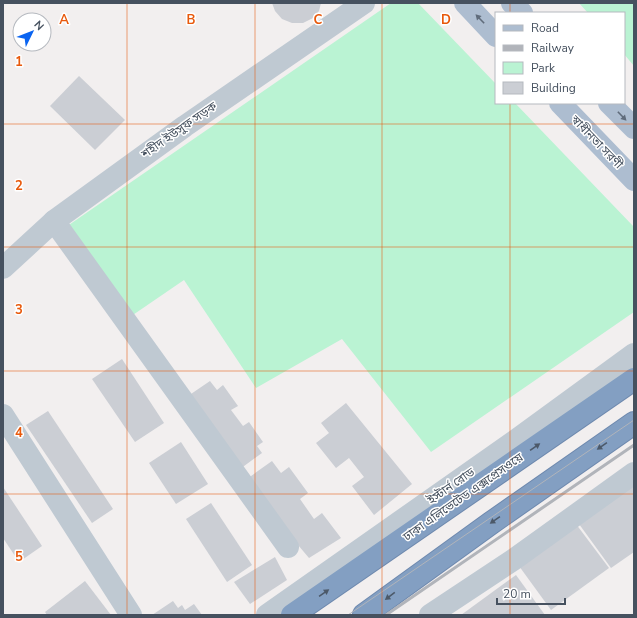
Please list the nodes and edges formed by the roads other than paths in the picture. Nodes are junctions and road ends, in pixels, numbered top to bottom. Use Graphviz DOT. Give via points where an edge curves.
graph roads {
  1 [pos="364,3"];
  2 [pos="465,3"];
  3 [pos="512,3"];
  4 [pos="521,12"];
  5 [pos="495,35"];
  6 [pos="561,104"];
  7 [pos="611,104"];
  8 [pos="634,128"];
  9 [pos="634,180"];
  10 [pos="54,221"];
  11 [pos="3,268"];
  12 [pos="634,354"];
  13 [pos="634,379"];
  14 [pos="3,415"];
  15 [pos="634,424"];
  16 [pos="634,473"];
  17 [pos="288,547"];
  18 [pos="131,615"];
  19 [pos="267,615"];
  20 [pos="292,615"];
  21 [pos="364,615"];
  22 [pos="430,615"];
  1 -- 10 [label="street, শহীদ ইউসুফ সড়ক" via="185,126"];
  5 -- 2 [label="main road, one-way"];
  3 -- 4 [label="main road"];
  6 -- 9 [label="main road, স্বাধীনতা সরণী"];
  7 -- 8 [label="main road, one-way"];
  10 -- 11 [label="street, শহীদ ইউসুফ সড়ক"];
  10 -- 17 [label="street"];
  12 -- 19 [label="street, ইস্টার্ন রোড"];
  20 -- 13 [label="highway, ঢাকা এলিভেটেড এক্সপ্রেসওয়ে, one-way"];
  14 -- 18 [label="street"];
  15 -- 21 [label="highway, one-way"];
  16 -- 22 [label="street" via="513,560"];
}
